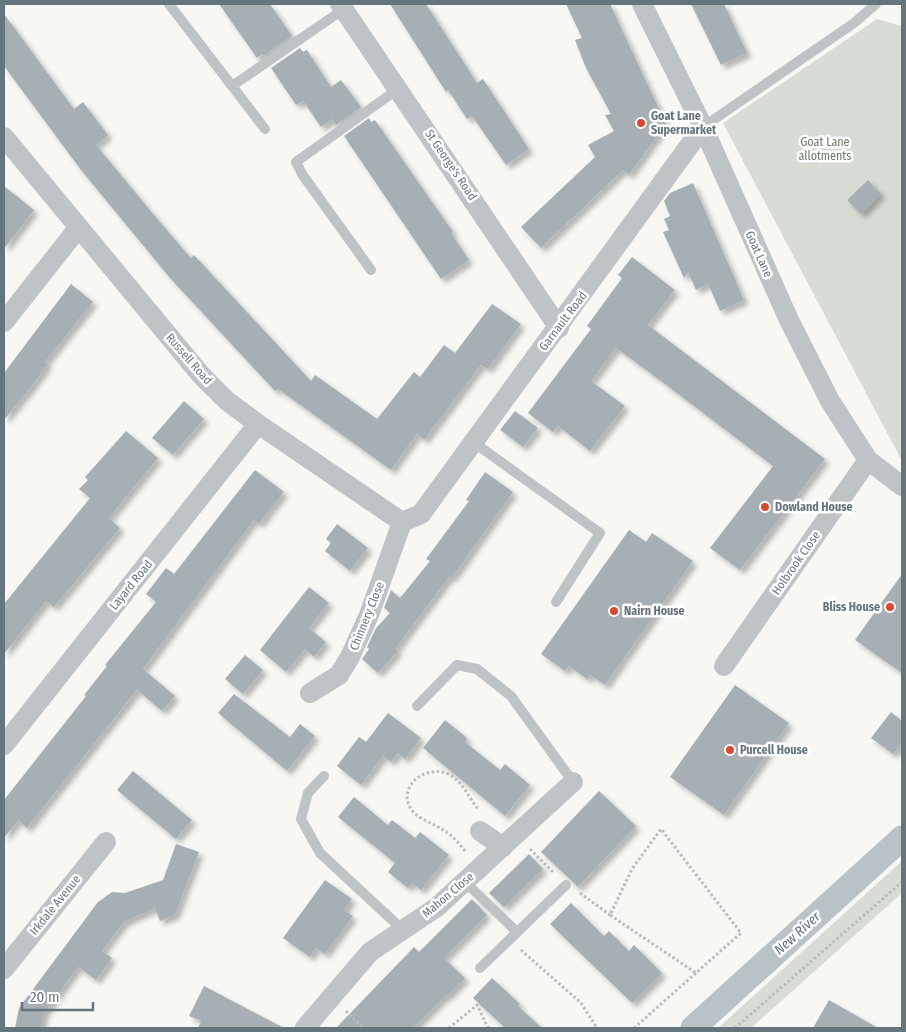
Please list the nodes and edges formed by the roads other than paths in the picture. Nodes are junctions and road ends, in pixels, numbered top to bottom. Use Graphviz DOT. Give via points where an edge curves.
graph roads {
  1 [pos="169,4"];
  2 [pos="642,4"];
  3 [pos="876,4"];
  4 [pos="342,6"];
  5 [pos="232,86"];
  6 [pos="398,88"];
  7 [pos="265,128"];
  8 [pos="703,128"];
  9 [pos="4,136"];
  10 [pos="79,227"];
  11 [pos="371,270"];
  12 [pos="4,322"];
  13 [pos="559,328"];
  14 [pos="258,424"];
  15 [pos="473,442"];
  16 [pos="868,460"];
  17 [pos="902,486"];
  18 [pos="402,522"];
  19 [pos="556,602"];
  20 [pos="724,666"];
  21 [pos="310,693"];
  22 [pos="417,706"];
  23 [pos="4,745"];
  24 [pos="324,776"];
  25 [pos="572,782"];
  26 [pos="482,823"];
  27 [pos="106,842"];
  28 [pos="503,847"];
  29 [pos="465,882"];
  30 [pos="566,885"];
  31 [pos="403,930"];
  32 [pos="513,936"];
  33 [pos="480,968"];
  34 [pos="4,969"];
  35 [pos="305,1028"];
  1 -- 5 [label="lane"];
  2 -- 8 [label="street, Goat Lane"];
  3 -- 8 [label="lane" via="854,23"];
  4 -- 5 [label="lane"];
  4 -- 6 [label="street, St George's Road"];
  5 -- 7 [label="lane"];
  6 -- 11 [label="lane" via="296,162"];
  6 -- 13 [label="street, St George's Road"];
  8 -- 13 [label="street, Garnault Road"];
  8 -- 16 [label="street, Goat Lane" via="789,320 830,401"];
  9 -- 10 [label="street, Russell Road"];
  10 -- 12 [label="street"];
  10 -- 14 [label="street, Russell Road" via="201,375 227,401"];
  13 -- 15 [label="street, Garnault Road"];
  14 -- 18 [label="street, Russell Road"];
  14 -- 23 [label="street, Layard Road"];
  15 -- 18 [label="street, Garnault Road" via="421,514"];
  15 -- 19 [label="lane" via="600,532"];
  16 -- 17 [label="street, Goat Lane"];
  16 -- 20 [label="street, Holbrook Close"];
  18 -- 21 [label="street, Chinnery Close" via="369,615 350,657 339,676"];
  22 -- 25 [label="lane" via="458,665 477,669 511,696"];
  24 -- 31 [label="lane" via="308,794 302,819 320,853"];
  25 -- 28 [label="street, Mahon Close"];
  26 -- 28 [label="street"];
  27 -- 34 [label="street, Irkdale Avenue"];
  28 -- 29 [label="street, Mahon Close"];
  29 -- 31 [label="street, Mahon Close" via="437,908"];
  29 -- 32 [label="lane"];
  30 -- 32 [label="lane"];
  31 -- 35 [label="street, Mahon Close" via="370,952"];
  32 -- 33 [label="lane"];
}
